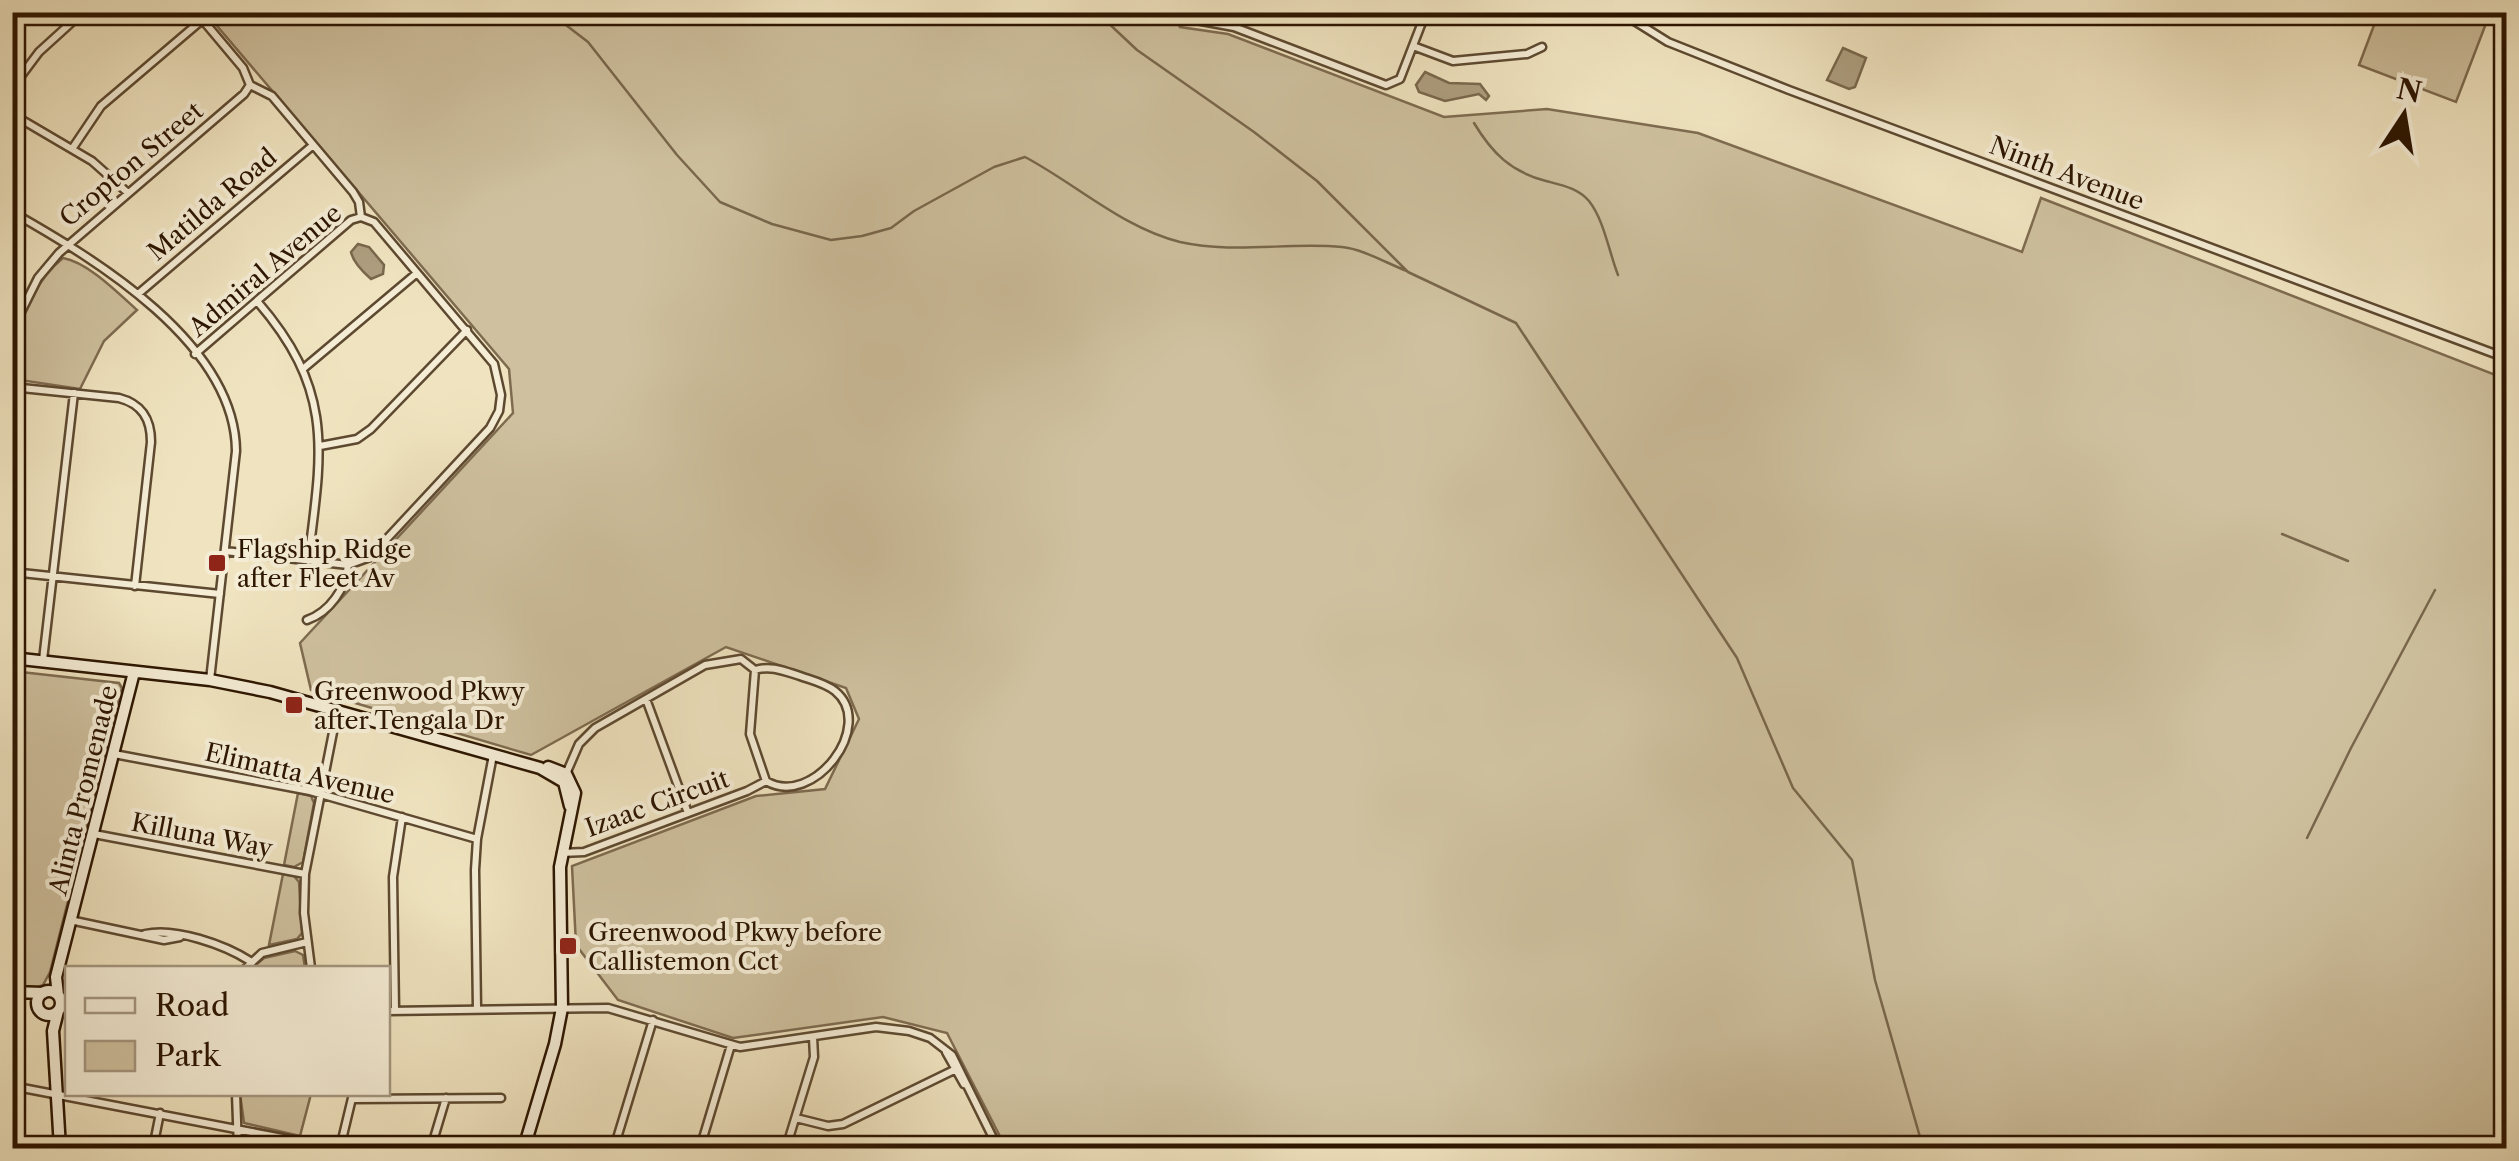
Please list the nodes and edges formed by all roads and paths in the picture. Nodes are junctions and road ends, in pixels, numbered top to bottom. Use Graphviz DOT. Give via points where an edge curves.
graph roads {
  1 [pos="196,12"];
  2 [pos="1179,12"];
  3 [pos="1426,12"];
  4 [pos="1620,12"];
  5 [pos="82,13"];
  6 [pos="202,20"];
  7 [pos="1413,46"];
  8 [pos="1542,48"];
  9 [pos="250,85"];
  10 [pos="12,88"];
  11 [pos="12,114"];
  12 [pos="312,145"];
  13 [pos="72,149"];
  14 [pos="128,193"];
  15 [pos="12,212"];
  16 [pos="361,216"];
  17 [pos="68,244"];
  18 [pos="417,272"];
  19 [pos="138,294"];
  20 [pos="257,301"];
  21 [pos="12,330"];
  22 [pos="467,330"];
  23 [pos="194,354"];
  24 [pos="2506,358"];
  25 [pos="304,368"];
  26 [pos="12,386"];
  27 [pos="74,393"];
  28 [pos="320,446"];
  29 [pos="225,550"];
  30 [pos="308,560"];
  31 [pos="348,565"];
  32 [pos="12,572"];
  33 [pos="52,576"];
  34 [pos="134,586"];
  35 [pos="220,594"];
  36 [pos="308,620"];
  37 [pos="12,658"];
  38 [pos="42,662"];
  39 [pos="755,670"];
  40 [pos="134,672"];
  41 [pos="210,680"];
  42 [pos="646,699"];
  43 [pos="337,710"];
  44 [pos="113,754"];
  45 [pos="493,755"];
  46 [pos="540,768"];
  47 [pos="566,774"];
  48 [pos="766,781"];
  49 [pos="321,794"];
  50 [pos="570,806"];
  51 [pos="688,812"];
  52 [pos="402,817"];
  53 [pos="92,834"];
  54 [pos="477,839"];
  55 [pos="561,854"];
  56 [pos="305,874"];
  57 [pos="70,920"];
  58 [pos="307,942"];
  59 [pos="248,965"];
  60 [pos="311,966"];
  61 [pos="56,977"];
  62 [pos="44,992"];
  63 [pos="16,993"];
  64 [pos="62,1004"];
  65 [pos="562,1008"];
  66 [pos="41,1010"];
  67 [pos="391,1010"];
  68 [pos="478,1010"];
  69 [pos="653,1020"];
  70 [pos="53,1031"];
  71 [pos="813,1037"];
  72 [pos="731,1045"];
  73 [pos="945,1050"];
  74 [pos="954,1070"];
  75 [pos="965,1085"];
  76 [pos="12,1086"];
  77 [pos="57,1095"];
  78 [pos="236,1096"];
  79 [pos="353,1096"];
  80 [pos="446,1098"];
  81 [pos="501,1098"];
  82 [pos="160,1113"];
  83 [pos="796,1118"];
  84 [pos="237,1128"];
  85 [pos="996,1145"];
  86 [pos="60,1148"];
  87 [pos="153,1148"];
  88 [pos="238,1148"];
  89 [pos="337,1148"];
  90 [pos="430,1148"];
  91 [pos="524,1148"];
  92 [pos="614,1148"];
  93 [pos="700,1148"];
  94 [pos="786,1148"];
  95 [pos="981,1148"];
  1 -- 6 [label="street"];
  2 -- 7 [label="street" via="1386,86 1400,79"];
  3 -- 7 [label="street"];
  4 -- 24 [label="street, Ninth Avenue" via="1668,42 1772,84"];
  5 -- 10 [label="street"];
  6 -- 9 [label="street" via="244,68"];
  6 -- 13 [label="street" via="101,106"];
  7 -- 8 [label="street" via="1453,61"];
  9 -- 12 [label="street" via="272,96"];
  9 -- 14 [label="street, Cropton Street"];
  11 -- 13 [label="street"];
  12 -- 16 [label="street" via="356,197"];
  12 -- 19 [label="street, Matilda Road"];
  13 -- 14 [label="street"];
  14 -- 17 [label="street, Cropton Street"];
  15 -- 17 [label="street"];
  16 -- 18 [label="street"];
  16 -- 20 [label="street, Admiral Avenue"];
  17 -- 19 [label="street"];
  17 -- 21 [label="street, Cropton Street" via="43,271"];
  18 -- 22 [label="street"];
  18 -- 25 [label="street"];
  19 -- 23 [label="street"];
  20 -- 23 [label="street, Admiral Avenue"];
  20 -- 25 [label="street"];
  22 -- 28 [label="street" via="371,430"];
  22 -- 31 [label="street" via="498,374 496,418 378,551"];
  23 -- 29 [label="street" via="222,391 234,426"];
  25 -- 28 [label="street"];
  26 -- 27 [label="street"];
  27 -- 33 [label="street"];
  27 -- 34 [label="street" via="128,400 150,426"];
  28 -- 30 [label="street"];
  29 -- 30 [label="street"];
  29 -- 35 [label="street"];
  30 -- 31 [label="street"];
  31 -- 36 [label="street" via="342,588"];
  32 -- 33 [label="street"];
  33 -- 34 [label="street"];
  33 -- 38 [label="street"];
  34 -- 35 [label="street"];
  35 -- 41 [label="street"];
  37 -- 38 [label="street"];
  38 -- 40 [label="street"];
  39 -- 42 [label="street, Izaac Circuit" via="745,660 719,660"];
  39 -- 48 [label="street" via="750,734"];
  39 -- 48 [label="street, Izaac Circuit" via="770,667 830,687 849,716 844,739 820,776 780,786"];
  40 -- 41 [label="street"];
  40 -- 44 [label="street, Alinta Promenade"];
  41 -- 43 [label="street"];
  42 -- 47 [label="street, Izaac Circuit" via="586,735"];
  42 -- 51 [label="street"];
  43 -- 45 [label="street"];
  43 -- 49 [label="street"];
  44 -- 49 [label="street, Elimatta Avenue"];
  44 -- 53 [label="street, Alinta Promenade"];
  45 -- 46 [label="street"];
  45 -- 54 [label="street"];
  46 -- 47 [label="street"];
  46 -- 50 [label="street" via="564,782"];
  47 -- 50 [label="street" via="574,788"];
  48 -- 51 [label="street, Izaac Circuit"];
  49 -- 52 [label="street, Elimatta Avenue"];
  49 -- 56 [label="street"];
  50 -- 55 [label="street"];
  51 -- 55 [label="street, Izaac Circuit" via="584,852"];
  52 -- 54 [label="street, Elimatta Avenue"];
  52 -- 67 [label="street" via="393,877"];
  53 -- 56 [label="street, Killuna Way"];
  53 -- 57 [label="street, Alinta Promenade"];
  54 -- 68 [label="street"];
  55 -- 65 [label="street"];
  56 -- 58 [label="street"];
  57 -- 59 [label="street" via="222,945"];
  57 -- 61 [label="street, Alinta Promenade"];
  58 -- 59 [label="street" via="270,950"];
  58 -- 60 [label="street"];
  61 -- 62 [label="street, Alinta Promenade"];
  61 -- 64 [label="street, Alinta Promenade"];
  62 -- 63 [label="street"];
  62 -- 64 [label="street"];
  62 -- 66 [label="street"];
  63 -- 66 [label="street"];
  64 -- 66 [label="street" via="48,1014"];
  64 -- 70 [label="street, Alinta Promenade"];
  65 -- 68 [label="street"];
  65 -- 69 [label="street" via="608,1008"];
  65 -- 91 [label="street"];
  66 -- 70 [label="street, Alinta Promenade"];
  67 -- 68 [label="street"];
  69 -- 72 [label="street"];
  69 -- 92 [label="street"];
  70 -- 77 [label="street, Alinta Promenade"];
  71 -- 72 [label="street"];
  71 -- 73 [label="street" via="886,1027 919,1034"];
  71 -- 83 [label="street"];
  72 -- 93 [label="street"];
  73 -- 74 [label="street"];
  73 -- 75 [label="street"];
  74 -- 75 [label="street"];
  74 -- 83 [label="street" via="853,1121 828,1126"];
  75 -- 85 [label="street"];
  76 -- 77 [label="street"];
  77 -- 82 [label="street"];
  77 -- 86 [label="street, Alinta Promenade"];
  78 -- 84 [label="street"];
  79 -- 80 [label="street"];
  79 -- 89 [label="street"];
  80 -- 81 [label="street"];
  80 -- 90 [label="street"];
  82 -- 84 [label="street"];
  82 -- 87 [label="street"];
  83 -- 94 [label="street"];
  84 -- 88 [label="street"];
  84 -- 89 [label="street"];
  85 -- 95 [label="street"];
}
